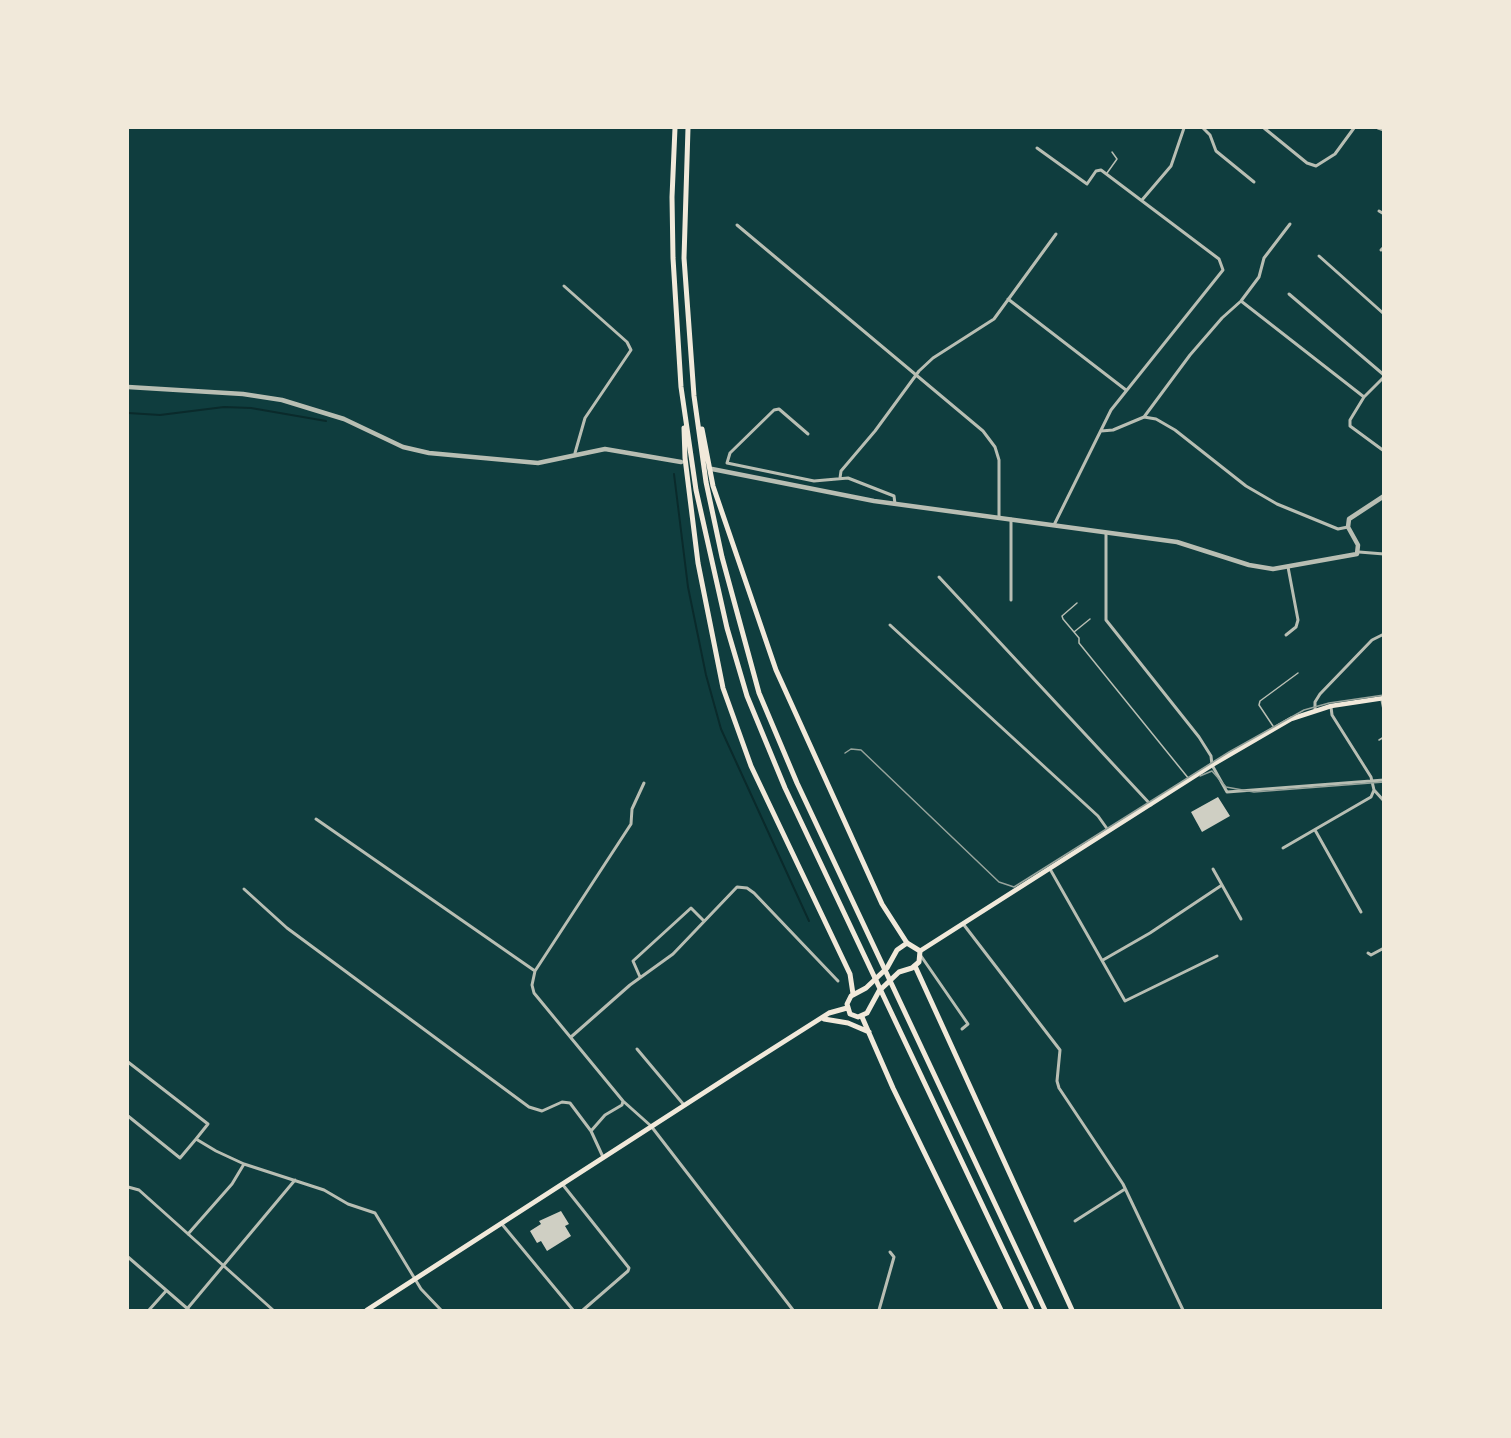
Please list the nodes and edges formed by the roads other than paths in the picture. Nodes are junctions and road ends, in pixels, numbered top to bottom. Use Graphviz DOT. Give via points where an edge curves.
graph roads {
  1 [pos="675,128"];
  2 [pos="688,128"];
  3 [pos="1184,128"];
  4 [pos="1203,128"];
  5 [pos="1264,128"];
  6 [pos="1354,128"];
  7 [pos="1378,128"];
  8 [pos="1383,130"];
  9 [pos="1037,148"];
  10 [pos="1112,152"];
  11 [pos="1107,174"];
  12 [pos="1254,182"];
  13 [pos="1142,200"];
  14 [pos="1379,210"];
  15 [pos="1383,214"];
  16 [pos="1290,224"];
  17 [pos="737,225"];
  18 [pos="1056,234"];
  19 [pos="1319,256"];
  20 [pos="564,286"];
  21 [pos="1289,294"];
  22 [pos="1008,299"];
  23 [pos="1241,301"];
  24 [pos="1383,314"];
  25 [pos="916,375"];
  26 [pos="1383,376"];
  27 [pos="128,387"];
  28 [pos="1126,390"];
  29 [pos="694,396"];
  30 [pos="1364,397"];
  31 [pos="683,400"];
  32 [pos="1144,417"];
  33 [pos="1101,430"];
  34 [pos="808,434"];
  35 [pos="1383,451"];
  36 [pos="575,453"];
  37 [pos="681,462"];
  38 [pos="712,469"];
  39 [pos="840,478"];
  40 [pos="1383,496"];
  41 [pos="895,504"];
  42 [pos="999,518"];
  43 [pos="1011,519"];
  44 [pos="1054,525"];
  45 [pos="1348,527"];
  46 [pos="1106,531"];
  47 [pos="1359,552"];
  48 [pos="1383,554"];
  49 [pos="1288,567"];
  50 [pos="939,577"];
  51 [pos="1011,600"];
  52 [pos="1077,603"];
  53 [pos="1090,619"];
  54 [pos="890,625"];
  55 [pos="1074,632"];
  56 [pos="1383,634"];
  57 [pos="1286,635"];
  58 [pos="1298,673"];
  59 [pos="1382,698"];
  60 [pos="1331,706"];
  61 [pos="1315,709"];
  62 [pos="1383,714"];
  63 [pos="1275,728"];
  64 [pos="1383,737"];
  65 [pos="1379,740"];
  66 [pos="1212,765"];
  67 [pos="1190,779"];
  68 [pos="1383,780"];
  69 [pos="1373,781"];
  70 [pos="644,783"];
  71 [pos="1374,790"];
  72 [pos="1383,801"];
  73 [pos="1151,805"];
  74 [pos="316,819"];
  75 [pos="1315,830"];
  76 [pos="1109,832"];
  77 [pos="1283,848"];
  78 [pos="1050,869"];
  79 [pos="1213,869"];
  80 [pos="1222,885"];
  81 [pos="244,890"];
  82 [pos="1361,912"];
  83 [pos="1241,919"];
  84 [pos="704,921"];
  85 [pos="964,925"];
  86 [pos="907,943"];
  87 [pos="1383,948"];
  88 [pos="920,953"];
  89 [pos="1368,953"];
  90 [pos="1217,956"];
  91 [pos="1103,960"];
  92 [pos="915,966"];
  93 [pos="535,971"];
  94 [pos="640,977"];
  95 [pos="838,981"];
  96 [pos="853,994"];
  97 [pos="847,1008"];
  98 [pos="862,1017"];
  99 [pos="824,1019"];
  100 [pos="962,1029"];
  101 [pos="869,1032"];
  102 [pos="571,1037"];
  103 [pos="637,1049"];
  104 [pos="128,1062"];
  105 [pos="623,1101"];
  106 [pos="684,1105"];
  107 [pos="128,1116"];
  108 [pos="651,1126"];
  109 [pos="591,1131"];
  110 [pos="196,1139"];
  111 [pos="603,1157"];
  112 [pos="244,1164"];
  113 [pos="295,1180"];
  114 [pos="562,1184"];
  115 [pos="128,1187"];
  116 [pos="1125,1189"];
  117 [pos="1075,1221"];
  118 [pos="501,1223"];
  119 [pos="188,1234"];
  120 [pos="890,1251"];
  121 [pos="128,1257"];
  122 [pos="224,1266"];
  123 [pos="415,1279"];
  124 [pos="166,1291"];
  125 [pos="188,1310"];
  126 [pos="149,1311"];
  127 [pos="273,1311"];
  128 [pos="367,1311"];
  129 [pos="441,1311"];
  130 [pos="573,1311"];
  131 [pos="583,1311"];
  132 [pos="793,1311"];
  133 [pos="879,1311"];
  134 [pos="1001,1311"];
  135 [pos="1032,1311"];
  136 [pos="1045,1311"];
  137 [pos="1072,1311"];
  138 [pos="1183,1311"];
  1 -- 31 [label="main road" via="673,248"];
  2 -- 29 [label="main road" via="684,258"];
  3 -- 13 [label="street" via="1171,166"];
  4 -- 12 [label="street" via="1216,151"];
  5 -- 6 [label="street" via="1311,166 1328,160"];
  7 -- 8 [label="street"];
  9 -- 11 [label="street" via="1087,184 1096,171"];
  10 -- 11 [label="lane" via="1117,159"];
  11 -- 13 [label="street"];
  13 -- 28 [label="street" via="1218,259 1223,270"];
  14 -- 15 [label="street"];
  16 -- 23 [label="street" via="1264,258 1259,276"];
  17 -- 25 [label="street"];
  18 -- 22 [label="street"];
  19 -- 24 [label="street"];
  20 -- 36 [label="street" via="627,342 631,350 585,418"];
  21 -- 26 [label="street"];
  22 -- 25 [label="street" via="990,321 933,358"];
  22 -- 28 [label="street"];
  23 -- 30 [label="street"];
  23 -- 32 [label="street" via="1190,355"];
  25 -- 39 [label="street"];
  25 -- 42 [label="street" via="983,431 995,447 1000,473"];
  26 -- 30 [label="street"];
  27 -- 36 [label="street" via="282,400 344,419 403,447 429,453 538,463"];
  28 -- 33 [label="street"];
  29 -- 86 [label="main road" via="713,486 772,661 882,904"];
  29 -- 136 [label="main road" via="722,557 759,693 797,783"];
  30 -- 35 [label="street" via="1353,412 1350,426"];
  31 -- 96 [label="main road" via="685,458 698,563 723,688 751,766 850,974"];
  31 -- 135 [label="main road" via="702,521 747,696 785,788"];
  32 -- 33 [label="street"];
  32 -- 45 [label="street" via="1176,430 1246,486 1277,504 1338,529"];
  33 -- 44 [label="street"];
  34 -- 39 [label="street" via="779,409 774,410 730,453 727,463 814,482"];
  36 -- 37 [label="street" via="622,450"];
  38 -- 41 [label="street"];
  39 -- 41 [label="street" via="865,483 894,496"];
  40 -- 45 [label="street" via="1353,514"];
  41 -- 42 [label="street"];
  42 -- 43 [label="street"];
  43 -- 44 [label="street"];
  43 -- 51 [label="street"];
  44 -- 46 [label="street"];
  45 -- 47 [label="street"];
  46 -- 49 [label="street" via="1189,544 1261,568"];
  46 -- 66 [label="street" via="1106,620 1199,737 1213,759"];
  47 -- 48 [label="street"];
  47 -- 49 [label="street"];
  49 -- 57 [label="street" via="1298,620"];
  50 -- 73 [label="street"];
  52 -- 55 [label="lane" via="1062,616"];
  53 -- 55 [label="lane"];
  54 -- 76 [label="street" via="1098,816"];
  55 -- 67 [label="lane"];
  56 -- 61 [label="street" via="1372,640 1320,694"];
  58 -- 63 [label="lane" via="1260,701"];
  59 -- 60 [label="main road"];
  59 -- 62 [label="lane"];
  60 -- 61 [label="main road"];
  60 -- 69 [label="street" via="1332,715"];
  61 -- 63 [label="main road"];
  63 -- 66 [label="main road"];
  64 -- 65 [label="lane"];
  66 -- 67 [label="main road"];
  66 -- 69 [label="street" via="1227,792"];
  67 -- 73 [label="main road"];
  68 -- 69 [label="street"];
  69 -- 71 [label="street"];
  70 -- 93 [label="street" via="632,809 631,824"];
  71 -- 72 [label="street"];
  71 -- 75 [label="street" via="1371,797"];
  73 -- 76 [label="main road"];
  74 -- 93 [label="street"];
  75 -- 77 [label="street"];
  75 -- 82 [label="street"];
  76 -- 78 [label="main road"];
  78 -- 85 [label="main road"];
  78 -- 91 [label="street"];
  79 -- 80 [label="street"];
  80 -- 83 [label="street"];
  80 -- 91 [label="street"];
  81 -- 109 [label="street" via="287,928 530,1107 546,1111 566,1101"];
  84 -- 94 [label="street" via="673,954"];
  84 -- 94 [label="street" via="691,908 633,961"];
  84 -- 95 [label="street" via="737,887 747,888"];
  85 -- 88 [label="main road"];
  85 -- 116 [label="street" via="1060,1050 1059,1088"];
  86 -- 88 [label="main road"];
  86 -- 96 [label="main road" via="900,946 887,968 866,988"];
  87 -- 89 [label="street"];
  88 -- 92 [label="main road"];
  88 -- 100 [label="street" via="968,1024"];
  90 -- 91 [label="street" via="1125,1001"];
  92 -- 98 [label="main road" via="895,976 875,996"];
  92 -- 137 [label="main road"];
  93 -- 102 [label="street" via="534,993"];
  94 -- 102 [label="street"];
  96 -- 97 [label="main road"];
  97 -- 98 [label="main road" via="850,1014"];
  97 -- 99 [label="main road" via="829,1013"];
  98 -- 101 [label="main road"];
  99 -- 101 [label="main road"];
  99 -- 106 [label="main road"];
  101 -- 134 [label="main road" via="892,1088"];
  102 -- 105 [label="street"];
  103 -- 106 [label="street"];
  104 -- 110 [label="street" via="208,1124"];
  105 -- 108 [label="street"];
  105 -- 109 [label="street"];
  106 -- 108 [label="main road"];
  107 -- 110 [label="street" via="180,1158"];
  108 -- 111 [label="main road"];
  108 -- 132 [label="street"];
  109 -- 111 [label="street"];
  110 -- 112 [label="street"];
  111 -- 114 [label="main road"];
  112 -- 113 [label="street"];
  112 -- 119 [label="street" via="232,1184"];
  113 -- 122 [label="street"];
  113 -- 123 [label="street" via="375,1213"];
  114 -- 118 [label="main road"];
  114 -- 131 [label="street" via="629,1268"];
  115 -- 119 [label="street" via="139,1190"];
  116 -- 117 [label="street"];
  116 -- 138 [label="street"];
  118 -- 123 [label="main road"];
  118 -- 130 [label="street"];
  119 -- 122 [label="street"];
  120 -- 133 [label="street" via="894,1257"];
  121 -- 124 [label="street"];
  122 -- 125 [label="street"];
  122 -- 127 [label="street"];
  123 -- 128 [label="main road"];
  123 -- 129 [label="street"];
  124 -- 125 [label="street"];
  124 -- 126 [label="street"];
}
